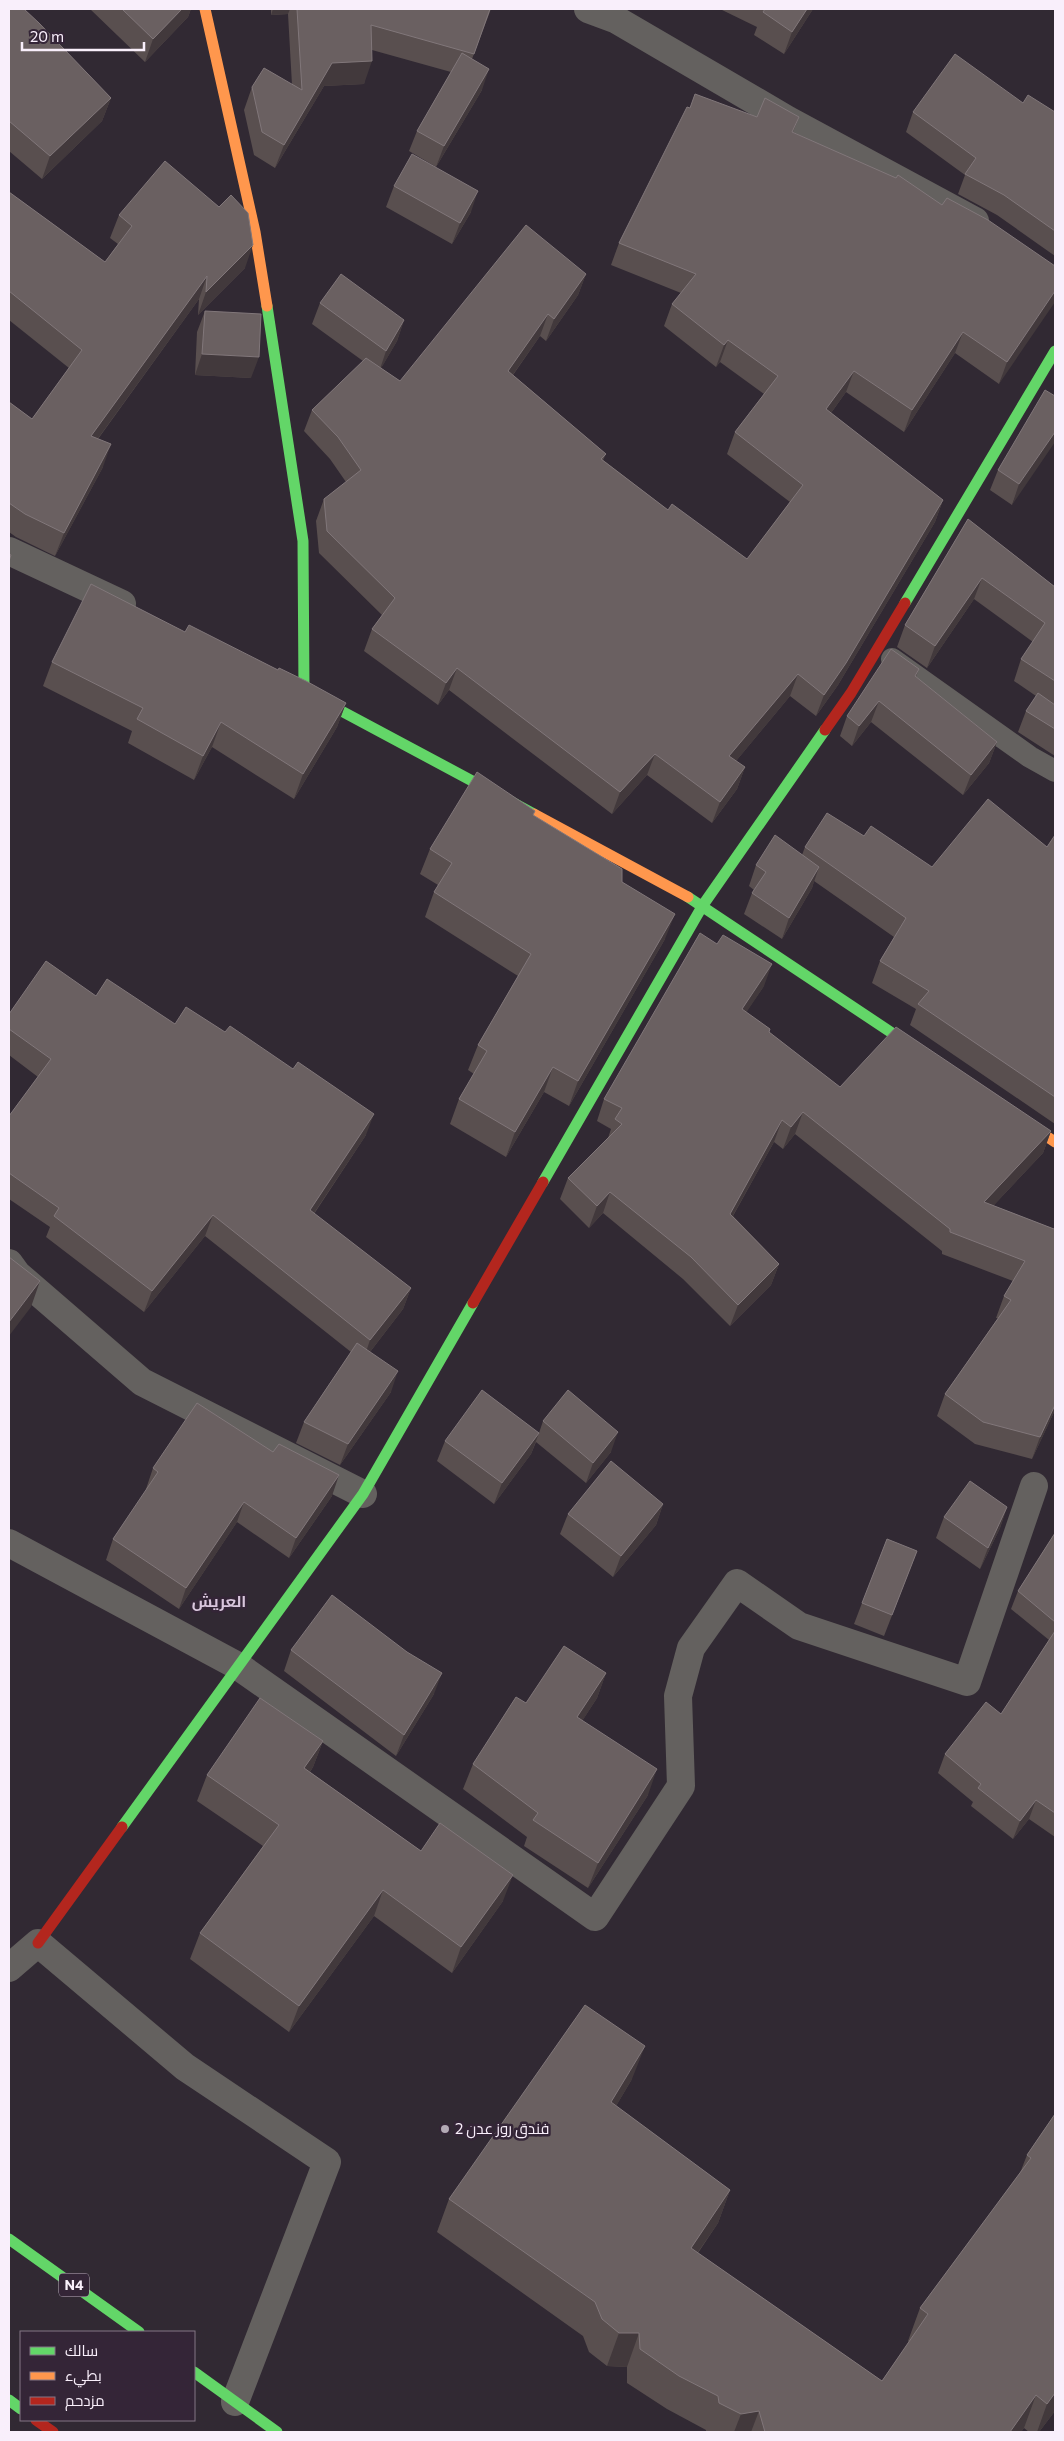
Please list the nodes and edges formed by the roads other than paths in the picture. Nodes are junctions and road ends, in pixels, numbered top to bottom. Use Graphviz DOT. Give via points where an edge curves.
graph roads {
  1 [pos="205,9"];
  2 [pos="588,9"];
  3 [pos="995,233"];
  4 [pos="1055,351"];
  5 [pos="9,551"];
  6 [pos="143,614"];
  7 [pos="877,649"];
  8 [pos="278,678"];
  9 [pos="304,691"];
  10 [pos="1055,771"];
  11 [pos="703,905"];
  12 [pos="932,1060"];
  13 [pos="1006,1109"];
  14 [pos="1055,1142"];
  15 [pos="9,1263"];
  16 [pos="1034,1486"];
  17 [pos="362,1494"];
  18 [pos="9,1543"];
  19 [pos="238,1666"];
  20 [pos="38,1942"];
  21 [pos="9,1968"];
  22 [pos="9,2239"];
  23 [pos="138,2331"];
  24 [pos="195,2373"];
  25 [pos="9,2400"];
  26 [pos="235,2402"];
  27 [pos="20,2408"];
  28 [pos="37,2421"];
  29 [pos="53,2432"];
  30 [pos="277,2432"];
  1 -- 9 [label="main road" via="255,232 303,541"];
  2 -- 3 [label="street" via="615,19 788,120"];
  4 -- 7 [label="main road"];
  5 -- 6 [label="street"];
  7 -- 10 [label="lane" via="1030,757"];
  7 -- 11 [label="main road" via="851,692"];
  8 -- 9 [label="street"];
  9 -- 11 [label="main road"];
  11 -- 12 [label="main road"];
  11 -- 17 [label="main road"];
  13 -- 14 [label="main road"];
  15 -- 17 [label="street" via="142,1382"];
  16 -- 19 [label="street" via="967,1682 799,1626 737,1583 691,1648 678,1696 681,1786 595,1917"];
  17 -- 19 [label="main road"];
  18 -- 19 [label="street"];
  19 -- 20 [label="main road"];
  20 -- 21 [label="street"];
  20 -- 26 [label="street" via="185,2067 327,2162"];
  22 -- 23 [label="main road, N4"];
  24 -- 26 [label="main road"];
  25 -- 27 [label="main road"];
  26 -- 30 [label="main road"];
  28 -- 29 [label="main road"];
}
